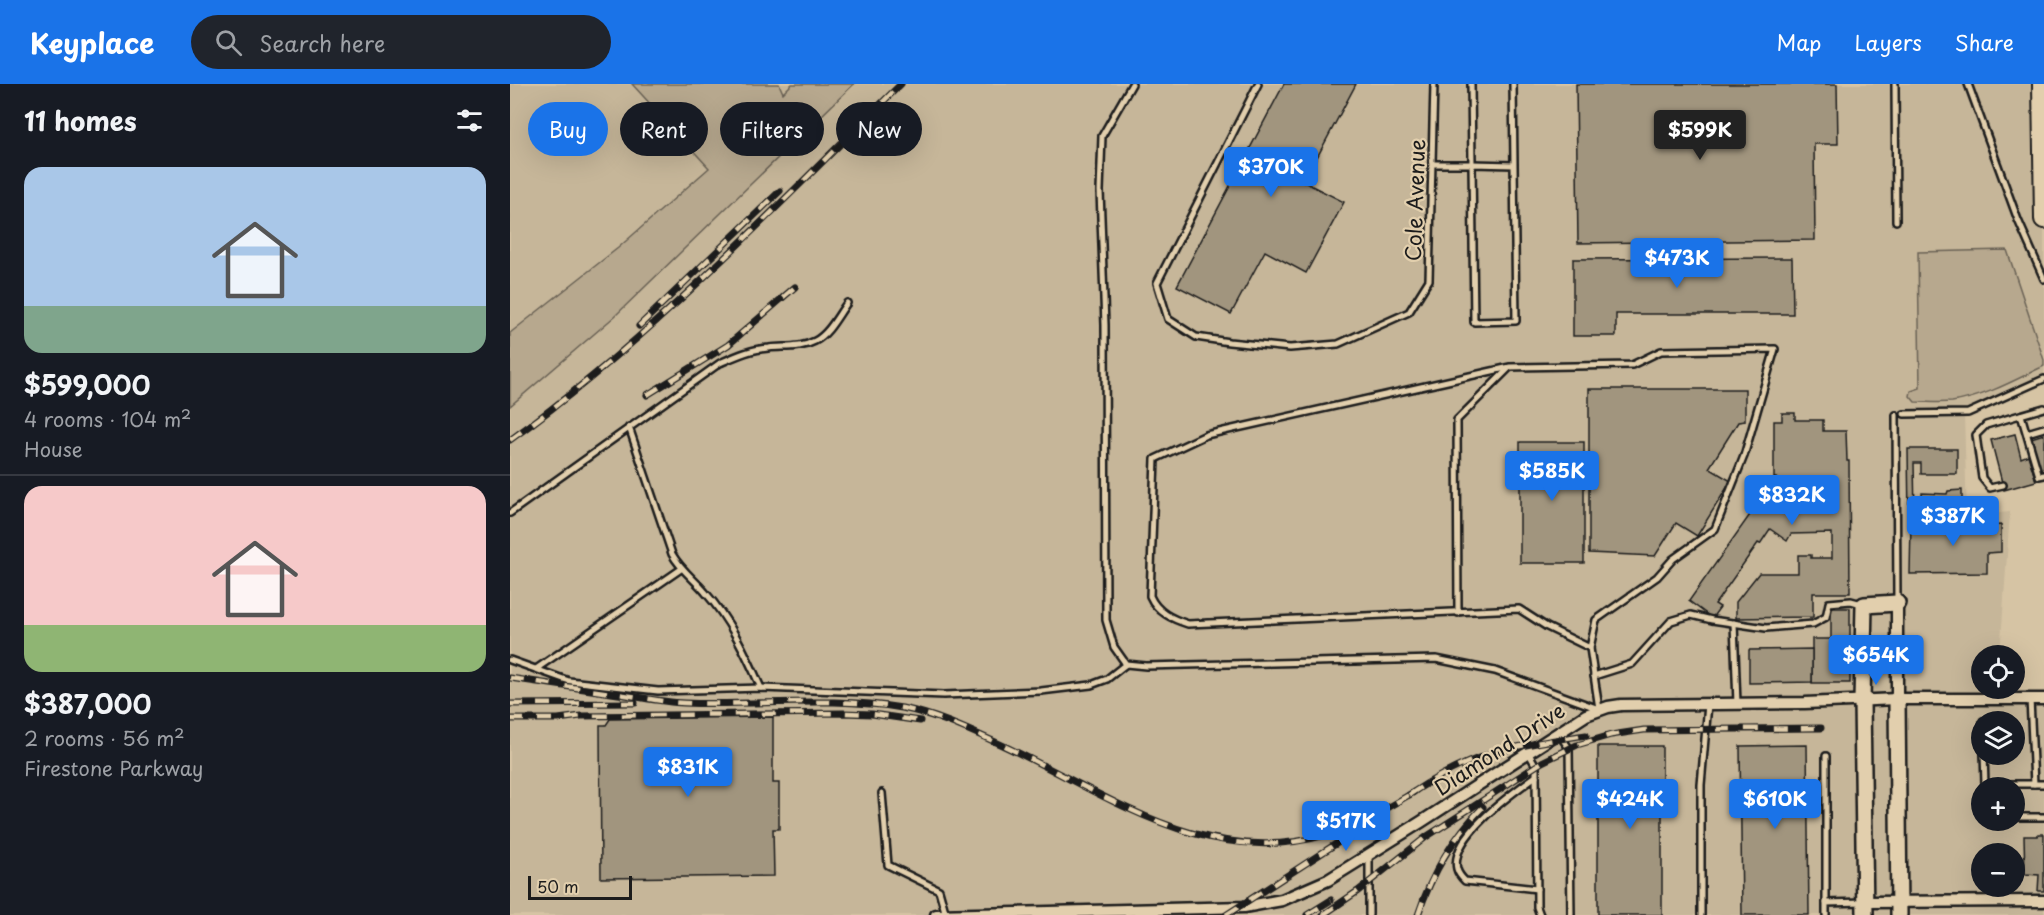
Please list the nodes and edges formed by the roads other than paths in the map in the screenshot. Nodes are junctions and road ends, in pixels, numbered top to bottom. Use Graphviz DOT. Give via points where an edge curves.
graph roads {
  1 [pos="1132,84"];
  2 [pos="1258,84"];
  3 [pos="1434,84"];
  4 [pos="1471,84"];
  5 [pos="1513,84"];
  6 [pos="1895,84"];
  7 [pos="1968,84"];
  8 [pos="2042,84"];
  9 [pos="1432,164"];
  10 [pos="1472,164"];
  11 [pos="1514,165"];
  12 [pos="2044,219"];
  13 [pos="1896,221"];
  14 [pos="2044,279"];
  15 [pos="847,303"];
  16 [pos="1510,367"];
  17 [pos="2044,379"];
  18 [pos="2044,408"];
  19 [pos="1904,414"];
  20 [pos="1896,415"];
  21 [pos="2021,415"];
  22 [pos="629,427"];
  23 [pos="2044,428"];
  24 [pos="2027,433"];
  25 [pos="2040,476"];
  26 [pos="2003,485"];
  27 [pos="510,513"];
  28 [pos="681,569"];
  29 [pos="1897,603"];
  30 [pos="1864,605"];
  31 [pos="1458,613"];
  32 [pos="1734,623"];
  33 [pos="1590,648"];
  34 [pos="510,660"];
  35 [pos="1126,664"];
  36 [pos="536,669"];
  37 [pos="1594,676"];
  38 [pos="761,688"];
  39 [pos="1897,699"];
  40 [pos="2030,699"];
  41 [pos="2044,699"];
  42 [pos="1862,701"];
  43 [pos="1708,704"];
  44 [pos="1737,704"];
  45 [pos="1599,710"];
  46 [pos="1558,734"];
  47 [pos="1528,752"];
  48 [pos="1826,756"];
  49 [pos="1536,776"];
  50 [pos="2025,784"];
  51 [pos="2034,784"];
  52 [pos="2044,784"];
  53 [pos="882,793"];
  54 [pos="2025,817"];
  55 [pos="2044,817"];
  56 [pos="1369,855"];
  57 [pos="1537,889"];
  58 [pos="2044,901"];
  59 [pos="1826,903"];
  60 [pos="1865,908"];
  61 [pos="1899,908"];
  62 [pos="936,915"];
  63 [pos="946,915"];
  64 [pos="1369,915"];
  65 [pos="1540,915"];
  66 [pos="1571,915"];
  67 [pos="1701,915"];
  68 [pos="1826,915"];
  1 -- 35 [label="lane" via="1102,136 1100,191 1105,325 1106,620 1114,647"];
  2 -- 9 [label="lane, Cole Avenue" via="1156,283 1168,319 1196,338 1290,348 1338,344 1409,312 1429,280"];
  3 -- 9 [label="lane, Cole Avenue"];
  4 -- 10 [label="lane"];
  5 -- 11 [label="lane"];
  6 -- 13 [label="lane"];
  7 -- 14 [label="lane"];
  8 -- 12 [label="main road"];
  9 -- 10 [label="lane"];
  10 -- 11 [label="lane"];
  10 -- 11 [label="lane" via="1474,322 1516,321"];
  15 -- 22 [label="lane" via="816,341 742,353 720,363"];
  16 -- 31 [label="lane" via="1457,420"];
  16 -- 31 [label="lane" via="1206,435 1155,459 1150,596 1154,606 1173,619 1188,624"];
  16 -- 33 [label="lane" via="1632,365 1661,351 1775,349 1744,456 1715,529 1596,620"];
  17 -- 19 [label="lane" via="1968,413"];
  18 -- 21 [label="lane"];
  20 -- 29 [label="lane"];
  21 -- 24 [label="lane"];
  21 -- 26 [label="lane" via="1986,425 1976,435 1982,478 1990,488"];
  22 -- 27 [label="lane"];
  22 -- 28 [label="lane" via="672,554"];
  23 -- 24 [label="lane"];
  24 -- 25 [label="lane"];
  28 -- 36 [label="lane"];
  28 -- 38 [label="lane" via="722,614"];
  29 -- 30 [label="street"];
  29 -- 39 [label="street"];
  30 -- 32 [label="lane" via="1851,601 1829,603 1826,617 1814,624 1766,628"];
  30 -- 42 [label="street"];
  31 -- 33 [label="lane" via="1519,609"];
  32 -- 37 [label="lane" via="1691,615 1671,621 1632,664"];
  32 -- 44 [label="lane"];
  33 -- 37 [label="lane"];
  34 -- 36 [label="lane"];
  35 -- 38 [label="lane" via="1107,679 1091,685 1041,691 944,695"];
  35 -- 45 [label="lane" via="1436,659 1495,671"];
  36 -- 38 [label="lane" via="569,681 658,691"];
  37 -- 45 [label="lane"];
  39 -- 40 [label="street, Diamond Drive"];
  39 -- 42 [label="street, Diamond Drive"];
  39 -- 61 [label="street"];
  40 -- 41 [label="street, Diamond Drive"];
  40 -- 51 [label="lane"];
  42 -- 44 [label="street, Diamond Drive"];
  42 -- 60 [label="street"];
  43 -- 44 [label="street, Diamond Drive"];
  43 -- 45 [label="street, Diamond Drive" via="1621,705"];
  43 -- 67 [label="lane" via="1701,785"];
  45 -- 46 [label="street, Diamond Drive"];
  46 -- 47 [label="street, Diamond Drive"];
  46 -- 66 [label="lane" via="1569,748"];
  47 -- 49 [label="lane" via="1536,766"];
  47 -- 56 [label="street, Diamond Drive"];
  48 -- 59 [label="lane"];
  49 -- 57 [label="lane"];
  49 -- 57 [label="lane" via="1487,814 1459,848 1457,869 1465,881"];
  50 -- 51 [label="lane"];
  51 -- 52 [label="lane"];
  53 -- 63 [label="lane" via="888,865 939,890"];
  54 -- 55 [label="lane"];
  56 -- 63 [label="street, Diamond Drive" via="1307,890 1255,906"];
  56 -- 64 [label="lane"];
  57 -- 65 [label="lane"];
  58 -- 61 [label="street"];
  59 -- 60 [label="lane"];
  59 -- 68 [label="lane"];
  60 -- 61 [label="street"];
  62 -- 63 [label="street, Diamond Drive"];
}
